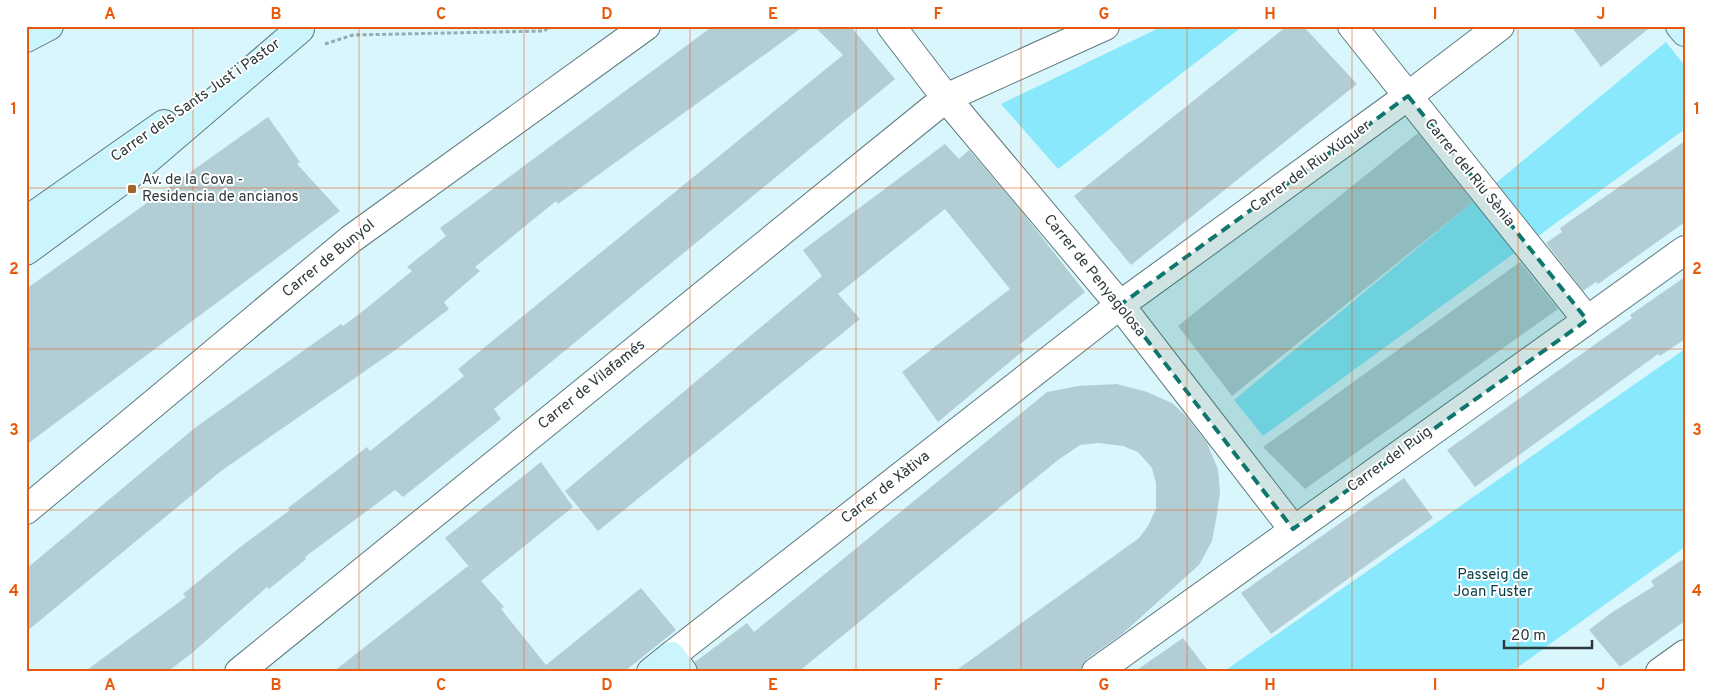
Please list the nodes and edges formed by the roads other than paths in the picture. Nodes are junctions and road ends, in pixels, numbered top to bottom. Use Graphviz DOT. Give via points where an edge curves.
graph roads {
  1 [pos="49,26"];
  2 [pos="646,26"];
  3 [pos="890,26"];
  4 [pos="1105,26"];
  5 [pos="1352,26"];
  6 [pos="1500,26"];
  7 [pos="1680,26"];
  8 [pos="1685,32"];
  9 [pos="308,34"];
  10 [pos="26,38"];
  11 [pos="1408,96"];
  12 [pos="946,98"];
  13 [pos="26,220"];
  14 [pos="1685,250"];
  15 [pos="26,251"];
  16 [pos="1120,305"];
  17 [pos="1587,320"];
  18 [pos="26,510"];
  19 [pos="1293,529"];
  20 [pos="1685,654"];
  21 [pos="668,666"];
  22 [pos="239,672"];
  23 [pos="1096,672"];
  24 [pos="1660,672"];
  1 -- 10 [label="main road"];
  2 -- 18 [label="street, Carrer de Bunyol" via="351,239"];
  3 -- 12 [label="street, Carrer de Penyagolosa"];
  4 -- 12 [label="street"];
  5 -- 11 [label="street, Carrer del Riu Sènia"];
  6 -- 11 [label="street, Carrer del Riu Xúquer"];
  7 -- 8 [label="main road"];
  9 -- 13 [label="main road, Carrer dels Sants Just i Pastor"];
  9 -- 15 [label="main road, Carrer dels Sants Just i Pastor" via="128,176"];
  11 -- 16 [label="street, Carrer del Riu Xúquer"];
  11 -- 17 [label="street, Carrer del Riu Sènia"];
  12 -- 16 [label="street, Carrer de Penyagolosa"];
  12 -- 22 [label="street, Carrer de Vilafamés"];
  14 -- 17 [label="street, Carrer del Puig"];
  16 -- 19 [label="street, Carrer de Penyagolosa"];
  16 -- 21 [label="street, Carrer de Xàtiva"];
  17 -- 19 [label="street, Carrer del Puig"];
  19 -- 23 [label="street, Carrer del Puig"];
  20 -- 24 [label="street"];
}
